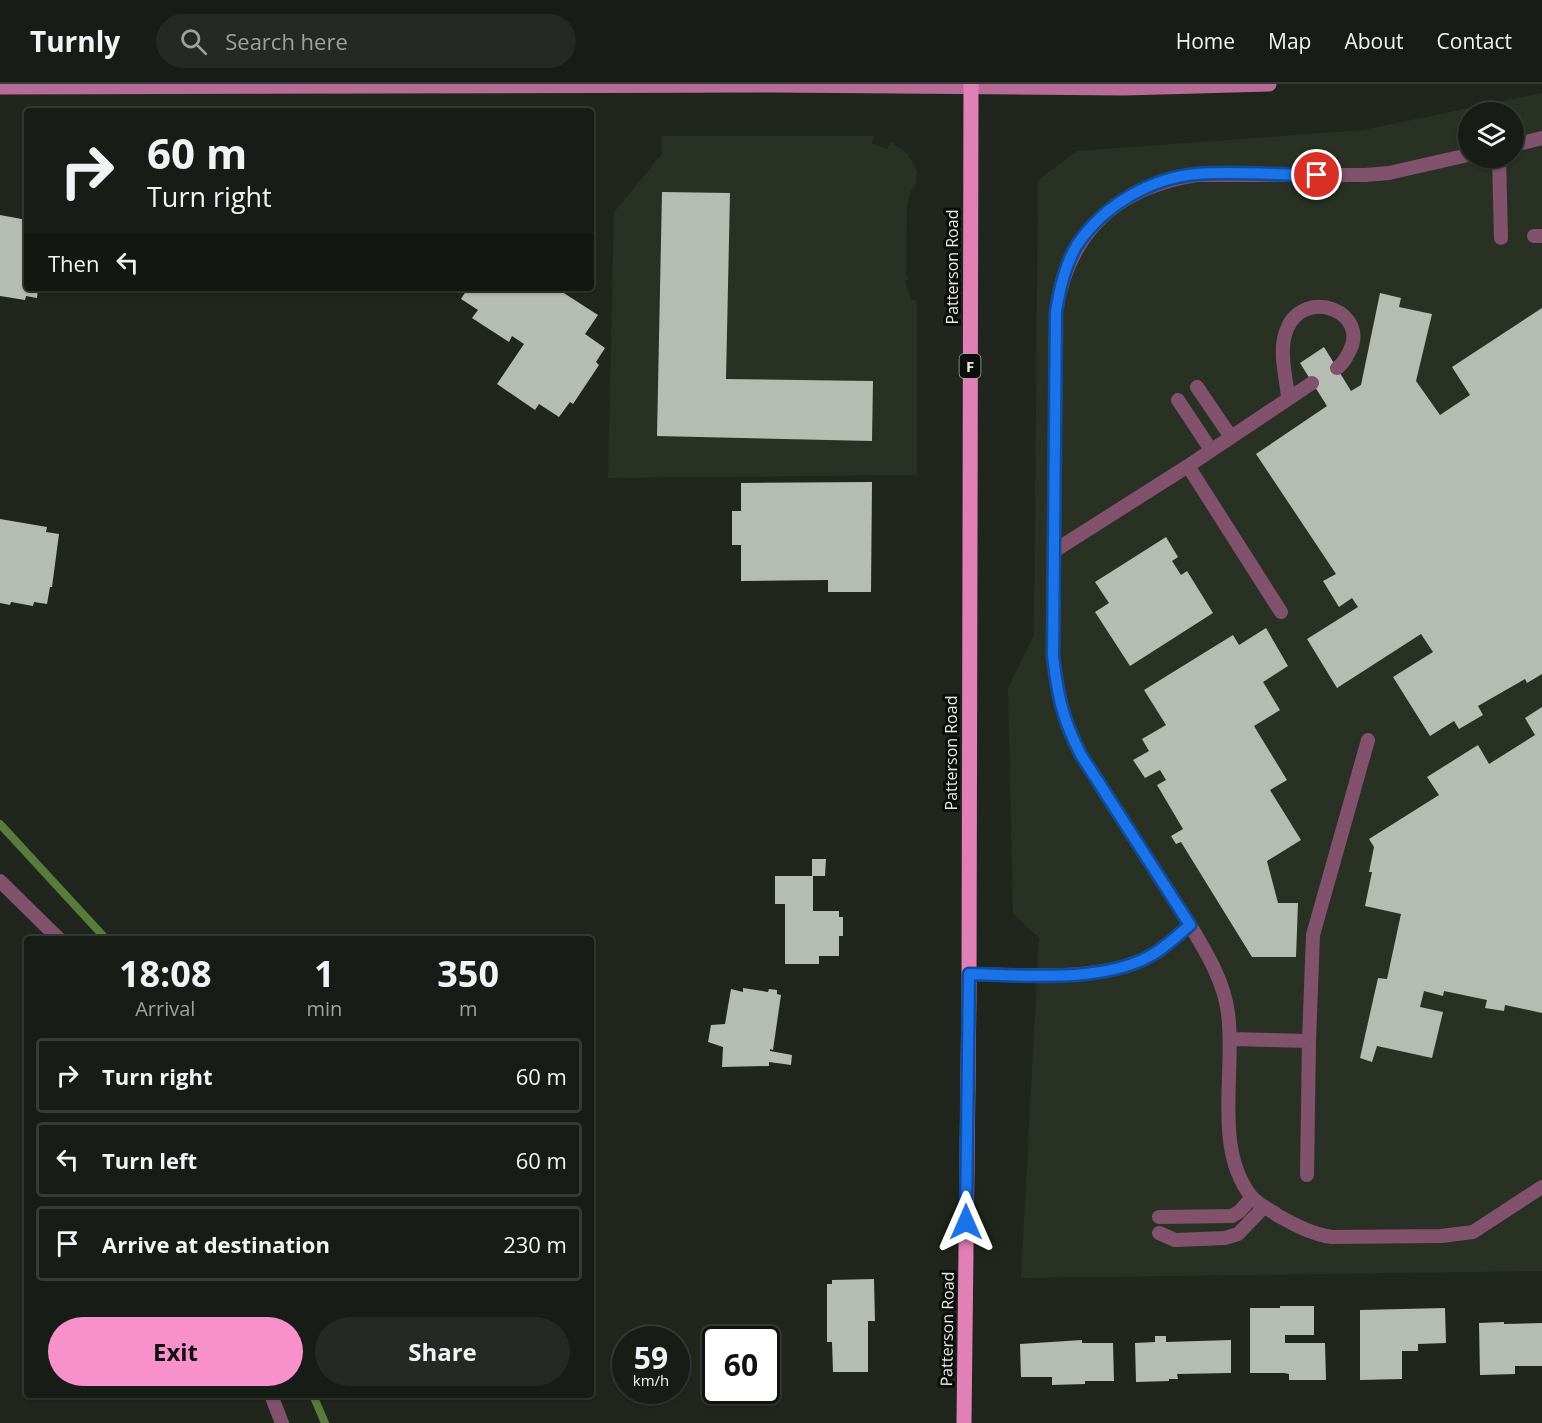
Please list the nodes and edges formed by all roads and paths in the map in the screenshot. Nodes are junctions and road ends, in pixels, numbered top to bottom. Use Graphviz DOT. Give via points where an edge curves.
graph roads {
  1 [pos="1269,84"];
  2 [pos="971,85"];
  3 [pos="7,86"];
  4 [pos="1542,138"];
  5 [pos="1524,142"];
  6 [pos="1458,157"];
  7 [pos="1499,168"];
  8 [pos="1502,238"];
  9 [pos="1337,368"];
  10 [pos="1312,383"];
  11 [pos="1197,387"];
  12 [pos="1288,398"];
  13 [pos="1178,400"];
  14 [pos="1231,437"];
  15 [pos="1211,450"];
  16 [pos="1188,466"];
  17 [pos="1054,551"];
  18 [pos="1281,612"];
  19 [pos="1368,740"];
  20 [pos="0,881"];
  21 [pos="1190,925"];
  22 [pos="56,936"];
  23 [pos="969,974"];
  24 [pos="1230,1039"];
  25 [pos="1309,1041"];
  26 [pos="1307,1175"];
  27 [pos="1542,1187"];
  28 [pos="1252,1197"];
  29 [pos="1264,1207"];
  30 [pos="1159,1217"];
  31 [pos="1159,1233"];
  32 [pos="272,1398"];
  33 [pos="282,1423"];
  34 [pos="963,1423"];
  1 -- 2 [label="main road" via="1124,88"];
  2 -- 3 [label="main road"];
  2 -- 23 [label="main road, Patterson Road / F"];
  4 -- 5 [label="lane"];
  6 -- 17 [label="lane" via="1365,175 1197,174 1171,178 1124,199 1105,214 1077,246 1060,287 1056,311"];
  7 -- 8 [label="lane"];
  9 -- 12 [label="lane" via="1353,347 1348,320 1339,310 1323,306 1294,317 1283,346"];
  10 -- 12 [label="lane"];
  11 -- 14 [label="lane"];
  12 -- 14 [label="lane"];
  13 -- 15 [label="lane"];
  14 -- 15 [label="lane"];
  15 -- 16 [label="lane"];
  16 -- 17 [label="lane"];
  16 -- 18 [label="lane"];
  17 -- 21 [label="lane" via="1053,656 1058,697 1067,727"];
  19 -- 25 [label="lane" via="1314,935"];
  20 -- 22 [label="lane"];
  21 -- 23 [label="lane" via="1151,956 1112,971"];
  21 -- 24 [label="lane" via="1222,987"];
  23 -- 34 [label="main road, Patterson Road / F"];
  24 -- 25 [label="lane"];
  24 -- 28 [label="lane" via="1231,1149"];
  25 -- 26 [label="lane"];
  27 -- 29 [label="lane" via="1473,1232 1457,1236 1317,1235"];
  28 -- 29 [label="lane"];
  28 -- 30 [label="lane" via="1232,1216"];
  29 -- 31 [label="lane" via="1238,1234 1225,1239 1175,1240"];
  32 -- 33 [label="lane"];
}
